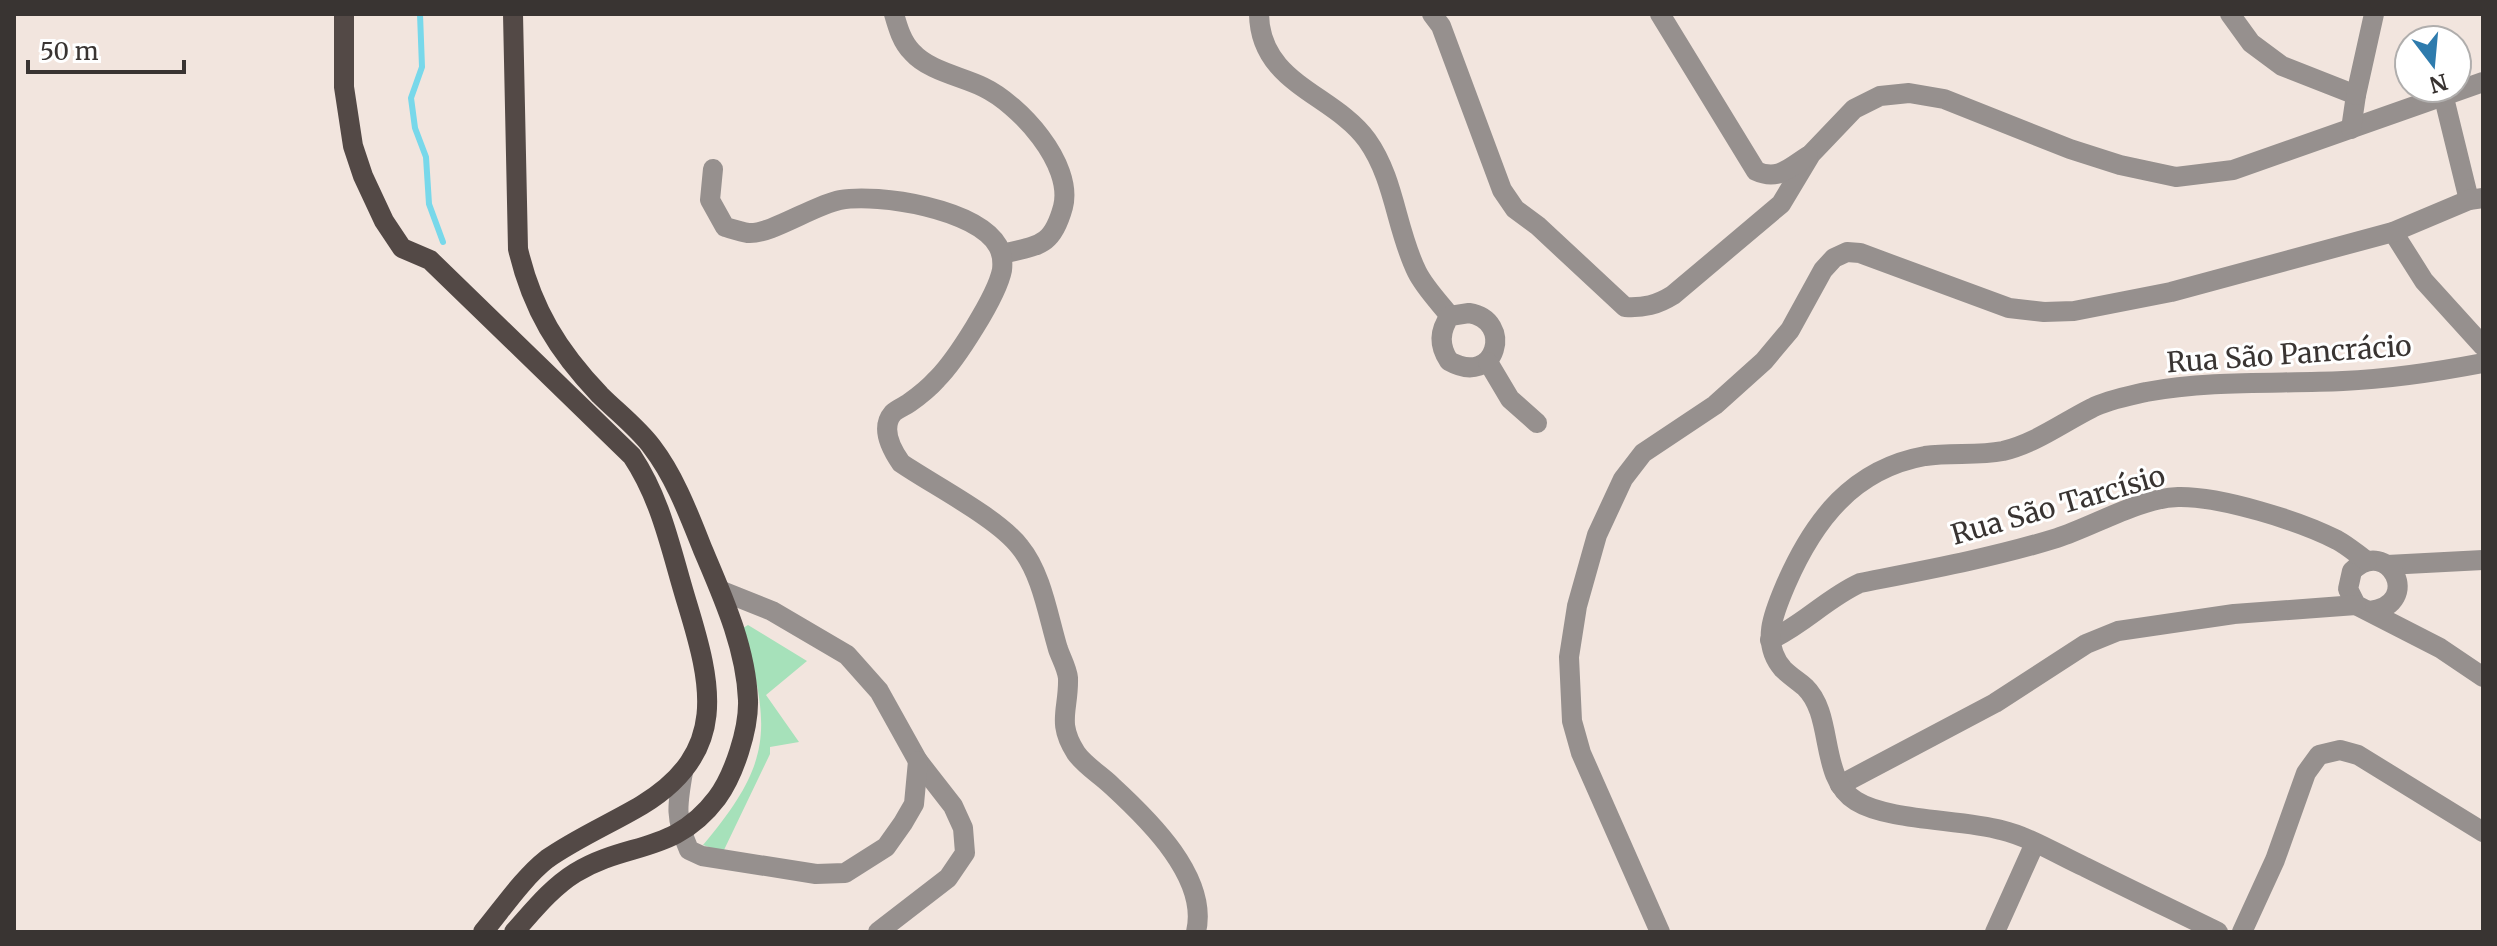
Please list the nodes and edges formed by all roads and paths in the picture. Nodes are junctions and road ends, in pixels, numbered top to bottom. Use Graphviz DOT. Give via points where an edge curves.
graph roads {
  1 [pos="344,14"];
  2 [pos="513,14"];
  3 [pos="894,14"];
  4 [pos="1259,14"];
  5 [pos="1660,14"];
  6 [pos="2230,14"];
  7 [pos="2374,14"];
  8 [pos="1436,20"];
  9 [pos="2356,95"];
  10 [pos="2426,104"];
  11 [pos="2446,104"];
  12 [pos="2351,129"];
  13 [pos="1811,154"];
  14 [pos="713,169"];
  15 [pos="2476,199"];
  16 [pos="2393,232"];
  17 [pos="1002,254"];
  18 [pos="1450,316"];
  19 [pos="2483,346"];
  20 [pos="1488,362"];
  21 [pos="2483,363"];
  22 [pos="1537,423"];
  23 [pos="2483,560"];
  24 [pos="2377,563"];
  25 [pos="722,591"];
  26 [pos="2363,608"];
  27 [pos="1770,640"];
  28 [pos="2483,677"];
  29 [pos="918,761"];
  30 [pos="683,772"];
  31 [pos="1840,785"];
  32 [pos="681,831"];
  33 [pos="2483,832"];
  34 [pos="2035,843"];
  35 [pos="483,932"];
  36 [pos="514,932"];
  37 [pos="878,932"];
  38 [pos="1196,932"];
  39 [pos="1660,932"];
  40 [pos="1995,932"];
  41 [pos="2218,932"];
  42 [pos="2242,932"];
  1 -- 30 [label="main road" via="344,87 353,146 384,221 402,248 430,260 632,456 654,492 707,678 707,711 699,743"];
  2 -- 25 [label="main road" via="518,249 524,272 561,352 652,446 677,488"];
  3 -- 17 [label="street" via="912,53 986,88 1017,112 1044,141 1060,170 1065,185 1057,229 1042,244"];
  4 -- 18 [label="street" via="1271,54 1288,77 1366,137 1381,162 1417,272"];
  5 -- 13 [label="street" via="1756,171 1768,176 1781,173"];
  6 -- 9 [label="street" via="2251,43 2282,66"];
  7 -- 9 [label="street"];
  8 -- 13 [label="street" via="1502,190 1515,209 1625,307 1642,308 1673,295 1781,204"];
  9 -- 12 [label="street"];
  10 -- 12 [label="street"];
  11 -- 15 [label="street"];
  12 -- 13 [label="street" via="2233,170 2176,177 2120,165 1944,99 1909,93 1880,96 1854,109"];
  14 -- 17 [label="street" via="710,200 725,227 750,234 840,200 873,198 945,212 979,227"];
  15 -- 16 [label="street"];
  16 -- 19 [label="street" via="2424,281"];
  16 -- 39 [label="street" via="2171,292 2074,311 2009,308 1860,253 1834,258 1790,330 1764,361 1715,405 1643,453 1623,479 1597,535 1577,606 1569,657 1572,721 1581,753"];
  17 -- 38 [label="street" via="996,285 952,364 893,413 890,446 901,463 1007,532 1022,549 1068,676 1065,735 1079,758 1149,820 1180,863 1200,913"];
  18 -- 20 [label="street" via="1477,314 1490,326 1495,350"];
  18 -- 20 [label="street" via="1441,344 1449,361 1466,368"];
  20 -- 22 [label="street" via="1510,399"];
  21 -- 27 [label="street, Rua São Pancrácio" via="2419,375 2203,384 2144,392 2095,406 2039,438 2003,451 1926,456 1887,468 1844,493 1821,518 1773,615"];
  23 -- 24 [label="street"];
  24 -- 26 [label="street" via="2359,565 2348,580 2348,589"];
  24 -- 26 [label="street" via="2395,573 2397,595 2381,610"];
  24 -- 27 [label="street, Rua São Tarcísio" via="2339,541 2253,510 2178,497 2005,553 1860,583"];
  25 -- 29 [label="street" via="772,611 847,655 879,691"];
  25 -- 32 [label="main road" via="749,703 728,780 707,810"];
  26 -- 28 [label="street"];
  26 -- 31 [label="street" via="2234,614 2118,631 2086,644 1995,703"];
  27 -- 31 [label="street" via="1773,655 1819,708"];
  29 -- 32 [label="street" via="914,804 903,823 886,847 845,873 816,874 702,856 689,850"];
  29 -- 37 [label="street" via="953,806 963,828 965,853 948,878"];
  30 -- 32 [label="street" via="677,802"];
  30 -- 35 [label="main road" via="646,802 544,862"];
  31 -- 34 [label="street" via="1854,800 1880,811 2002,830"];
  32 -- 36 [label="main road" via="576,872"];
  33 -- 42 [label="street" via="2358,755 2340,750 2319,755 2306,773"];
  34 -- 40 [label="street"];
  34 -- 41 [label="street"];
}
